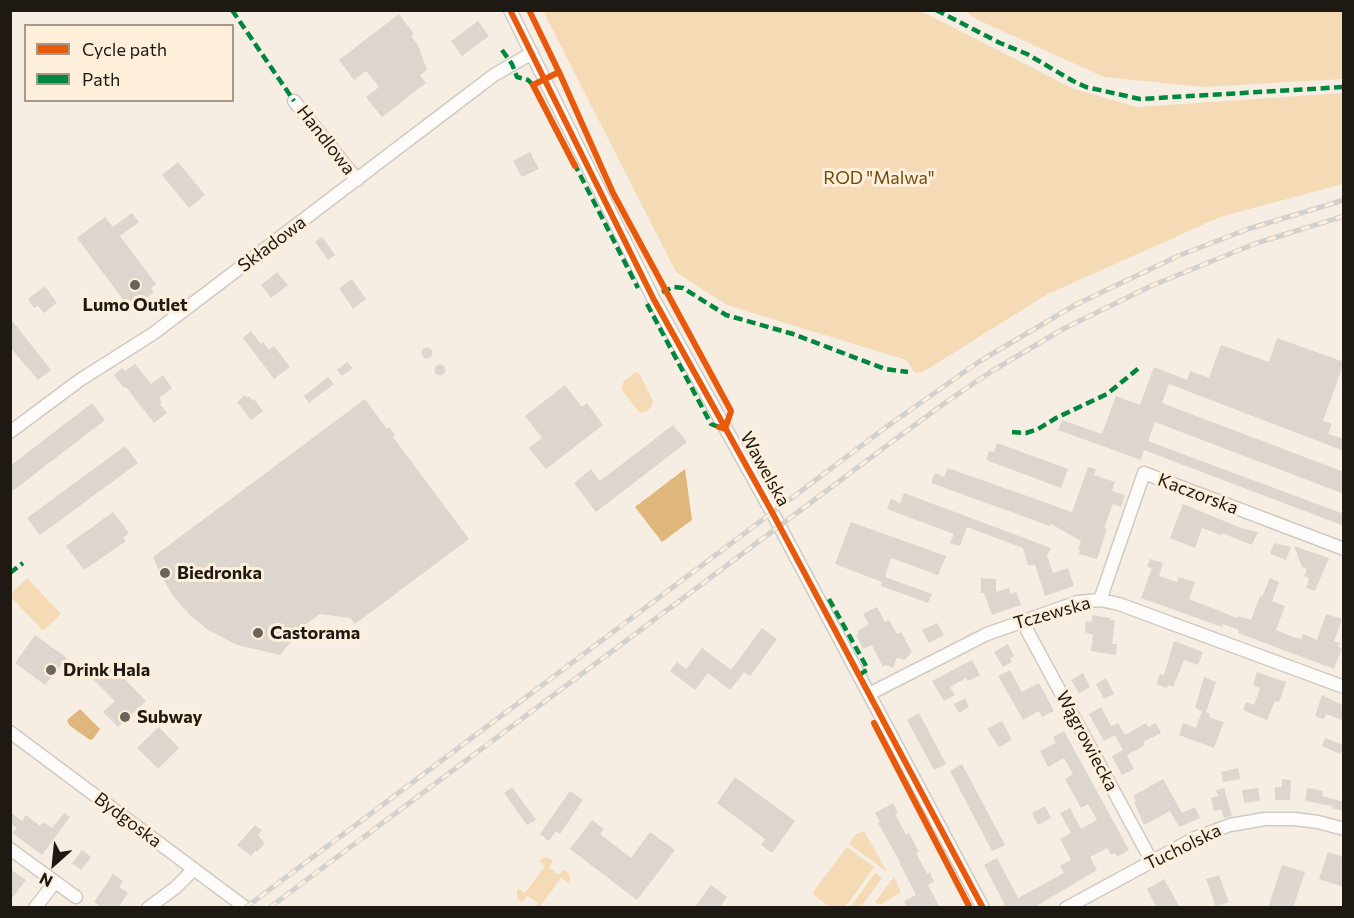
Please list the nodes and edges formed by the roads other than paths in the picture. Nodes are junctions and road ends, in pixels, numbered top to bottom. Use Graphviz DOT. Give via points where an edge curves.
graph roads {
  1 [pos="510,10"];
  2 [pos="532,53"];
  3 [pos="294,101"];
  4 [pos="357,180"];
  5 [pos="10,432"];
  6 [pos="1344,549"];
  7 [pos="1100,600"];
  8 [pos="1022,621"];
  9 [pos="1344,687"];
  10 [pos="870,694"];
  11 [pos="10,732"];
  12 [pos="1344,829"];
  13 [pos="10,849"];
  14 [pos="1152,862"];
  15 [pos="194,869"];
  16 [pos="55,882"];
  17 [pos="76,897"];
  18 [pos="35,908"];
  19 [pos="148,908"];
  20 [pos="246,908"];
  21 [pos="983,908"];
  22 [pos="1066,908"];
  1 -- 2 [label="street, Wawelska"];
  2 -- 4 [label="street, Składowa" via="494,75"];
  2 -- 10 [label="street, Wawelska" via="653,298"];
  3 -- 4 [label="street, Handlowa"];
  4 -- 5 [label="street, Składowa" via="154,333 80,380"];
  6 -- 7 [label="street, Kaczorska" via="1144,473"];
  7 -- 8 [label="street, Tczewska" via="1078,602"];
  7 -- 9 [label="street, Tczewska"];
  8 -- 10 [label="street, Tczewska" via="960,646"];
  8 -- 14 [label="street, Wągrowiecka"];
  10 -- 21 [label="street, Wawelska"];
  11 -- 15 [label="street, Bydgoska"];
  12 -- 14 [label="street, Tucholska" via="1294,819 1253,820 1205,834"];
  13 -- 16 [label="street"];
  14 -- 22 [label="street, Tucholska"];
  15 -- 19 [label="street"];
  15 -- 20 [label="street, Bydgoska"];
  16 -- 17 [label="street"];
  16 -- 18 [label="street"];
}
